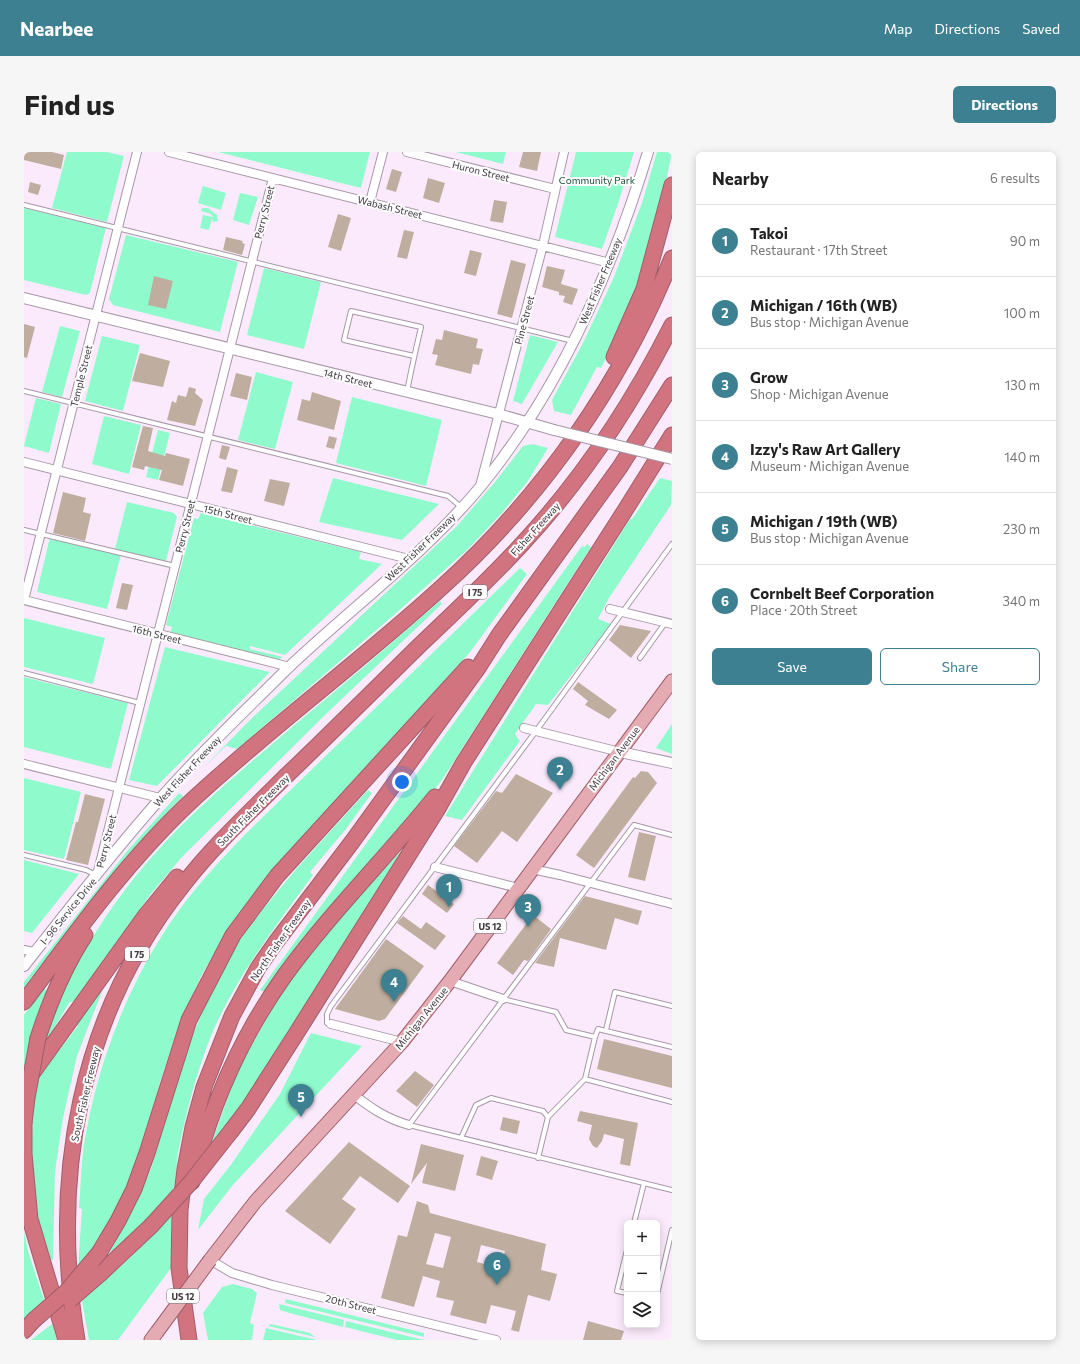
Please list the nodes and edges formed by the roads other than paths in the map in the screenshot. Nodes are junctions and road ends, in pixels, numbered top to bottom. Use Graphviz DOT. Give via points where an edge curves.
graph roads {
  1 [pos="137,152"];
  2 [pos="169,152"];
  3 [pos="383,152"];
  4 [pos="407,152"];
  5 [pos="564,152"];
  6 [pos="648,152"];
  7 [pos="273,178"];
  8 [pos="672,184"];
  9 [pos="555,189"];
  10 [pos="370,202"];
  11 [pos="24,205"];
  12 [pos="118,228"];
  13 [pos="543,246"];
  14 [pos="672,258"];
  15 [pos="252,261"];
  16 [pos="610,263"];
  17 [pos="24,298"];
  18 [pos="96,316"];
  19 [pos="672,325"];
  20 [pos="522,328"];
  21 [pos="574,342"];
  22 [pos="230,349"];
  23 [pos="414,356"];
  24 [pos="672,385"];
  25 [pos="24,391"];
  26 [pos="407,392"];
  27 [pos="74,403"];
  28 [pos="498,414"];
  29 [pos="589,416"];
  30 [pos="526,423"];
  31 [pos="207,437"];
  32 [pos="670,446"];
  33 [pos="24,462"];
  34 [pos="57,471"];
  35 [pos="480,487"];
  36 [pos="190,504"];
  37 [pos="461,507"];
  38 [pos="24,530"];
  39 [pos="41,534"];
  40 [pos="672,544"];
  41 [pos="410,559"];
  42 [pos="175,566"];
  43 [pos="24,600"];
  44 [pos="610,609"];
  45 [pos="622,611"];
  46 [pos="669,623"];
  47 [pos="158,634"];
  48 [pos="499,635"];
  49 [pos="640,658"];
  50 [pos="290,667"];
  51 [pos="24,673"];
  52 [pos="672,680"];
  53 [pos="141,703"];
  54 [pos="361,703"];
  55 [pos="524,728"];
  56 [pos="536,731"];
  57 [pos="620,752"];
  58 [pos="464,762"];
  59 [pos="672,763"];
  60 [pos="24,764"];
  61 [pos="119,788"];
  62 [pos="160,798"];
  63 [pos="672,835"];
  64 [pos="143,852"];
  65 [pos="24,855"];
  66 [pos="435,867"];
  67 [pos="532,869"];
  68 [pos="97,875"];
  69 [pos="590,883"];
  70 [pos="518,888"];
  71 [pos="672,904"];
  72 [pos="24,950"];
  73 [pos="34,952"];
  74 [pos="24,966"];
  75 [pos="450,981"];
  76 [pos="503,998"];
  77 [pos="24,1002"];
  78 [pos="672,1006"];
  79 [pos="331,1024"];
  80 [pos="606,1030"];
  81 [pos="595,1037"];
  82 [pos="402,1042"];
  83 [pos="672,1047"];
  84 [pos="585,1079"];
  85 [pos="24,1084"];
  86 [pos="354,1095"];
  87 [pos="672,1102"];
  88 [pos="548,1117"];
  89 [pos="24,1124"];
  90 [pos="409,1125"];
  91 [pos="461,1138"];
  92 [pos="538,1158"];
  93 [pos="644,1184"];
  94 [pos="672,1190"];
  95 [pos="635,1220"];
  96 [pos="672,1230"];
  97 [pos="626,1256"];
  98 [pos="210,1260"];
  99 [pos="624,1292"];
  100 [pos="657,1292"];
  101 [pos="30,1327"];
  102 [pos="154,1336"];
  103 [pos="66,1340"];
  104 [pos="77,1340"];
  105 [pos="189,1340"];
  106 [pos="496,1340"];
  1 -- 12 [label="street, Temple Street"];
  2 -- 7 [label="street, Wabash Street"];
  3 -- 10 [label="street"];
  4 -- 9 [label="street, Huron Street"];
  5 -- 9 [label="street, Pine Street"];
  6 -- 16 [label="street, West Fisher Freeway"];
  7 -- 10 [label="street, Wabash Street"];
  7 -- 15 [label="street, Perry Street"];
  8 -- 29 [label="highway" via="644,289"];
  9 -- 13 [label="street, Pine Street"];
  10 -- 13 [label="street, Wabash Street"];
  11 -- 12 [label="lane"];
  12 -- 15 [label="lane"];
  12 -- 18 [label="street, Temple Street"];
  13 -- 16 [label="street, Wabash Street"];
  13 -- 20 [label="street, Pine Street"];
  14 -- 29 [label="highway" via="639,331"];
  15 -- 20 [label="lane"];
  15 -- 22 [label="street, Perry Street"];
  16 -- 21 [label="street, West Fisher Freeway"];
  17 -- 18 [label="street, 14th Street"];
  18 -- 22 [label="street, 14th Street"];
  18 -- 27 [label="street, Temple Street"];
  19 -- 54 [label="highway, Fisher Freeway / I 75" via="631,400 581,474 555,506 490,577"];
  20 -- 21 [label="lane"];
  20 -- 28 [label="street, Pine Street"];
  21 -- 30 [label="street, West Fisher Freeway"];
  22 -- 26 [label="street, 14th Street"];
  22 -- 31 [label="street, Perry Street"];
  23 -- 23 [label="lane" via="421,327 351,311 344,340"];
  23 -- 26 [label="lane"];
  24 -- 48 [label="highway" via="615,474"];
  25 -- 27 [label="lane"];
  26 -- 28 [label="street, 14th Street"];
  27 -- 31 [label="lane"];
  27 -- 34 [label="street, Temple Street"];
  28 -- 30 [label="street, 14th Street"];
  28 -- 35 [label="street, Pine Street"];
  29 -- 64 [label="highway" via="514,514 466,565 224,772 185,807"];
  30 -- 32 [label="street, 14th Street, bridge" via="554,430"];
  30 -- 35 [label="street, West Fisher Freeway"];
  31 -- 36 [label="street, Perry Street"];
  31 -- 37 [label="lane" via="448,496"];
  32 -- 58 [label="highway"];
  33 -- 34 [label="street, 15th Street"];
  34 -- 36 [label="street, 15th Street"];
  34 -- 39 [label="street, Temple Street"];
  35 -- 37 [label="street, West Fisher Freeway"];
  36 -- 41 [label="street, 15th Street"];
  36 -- 42 [label="street, Perry Street"];
  37 -- 41 [label="street, West Fisher Freeway"];
  38 -- 39 [label="lane"];
  39 -- 42 [label="lane"];
  39 -- 43 [label="street, Temple Street"];
  40 -- 45 [label="lane"];
  41 -- 50 [label="street, West Fisher Freeway"];
  42 -- 47 [label="street, Perry Street"];
  43 -- 47 [label="street, 16th Street"];
  44 -- 45 [label="street"];
  45 -- 46 [label="street"];
  45 -- 56 [label="lane"];
  46 -- 49 [label="lane"];
  47 -- 50 [label="street, 16th Street"];
  47 -- 53 [label="street, Perry Street"];
  48 -- 101 [label="highway, bridge" via="277,876 233,935 189,1020 147,1153 134,1189 118,1221 100,1252 66,1292"];
  48 -- 105 [label="highway, North Fisher Freeway" via="352,842 288,924 258,968 232,1016 204,1087 185,1169 180,1210 179,1268"];
  50 -- 62 [label="street, West Fisher Freeway"];
  51 -- 53 [label="lane"];
  52 -- 57 [label="main road, Michigan Avenue / US 12"];
  53 -- 61 [label="street, Perry Street"];
  54 -- 85 [label="highway" via="316,738 211,840 179,875 146,915"];
  54 -- 104 [label="highway, South Fisher Freeway / I 75" via="200,864 163,912 119,988 90,1066 71,1154 67,1208 68,1280"];
  55 -- 56 [label="street"];
  56 -- 57 [label="street"];
  56 -- 66 [label="lane"];
  57 -- 59 [label="street"];
  57 -- 67 [label="main road, Michigan Avenue / US 12"];
  58 -- 101 [label="highway, bridge" via="326,988 232,1130 191,1182 151,1226 101,1273"];
  58 -- 105 [label="highway" via="287,973 259,1014 226,1077 201,1145 192,1185 188,1231 194,1317"];
  60 -- 61 [label="street"];
  61 -- 62 [label="street"];
  61 -- 68 [label="street, Perry Street"];
  62 -- 68 [label="street, West Fisher Freeway"];
  63 -- 69 [label="lane" via="634,825"];
  64 -- 77 [label="highway" via="115,883"];
  64 -- 89 [label="highway, bridge" via="100,912 63,972 38,1038"];
  65 -- 68 [label="lane"];
  66 -- 70 [label="street"];
  66 -- 79 [label="lane" via="331,1006 326,1018 327,1023"];
  67 -- 69 [label="street"];
  67 -- 70 [label="main road, Michigan Avenue / US 12"];
  68 -- 73 [label="street, I- 96 Service Drive"];
  69 -- 71 [label="street"];
  69 -- 76 [label="lane"];
  70 -- 75 [label="main road, Michigan Avenue / US 12"];
  72 -- 73 [label="street"];
  73 -- 74 [label="street, I- 96 Service Drive"];
  75 -- 76 [label="street"];
  75 -- 82 [label="main road, Michigan Avenue / US 12"];
  76 -- 81 [label="lane" via="556,1012 566,1030"];
  76 -- 90 [label="lane"];
  78 -- 80 [label="lane" via="615,992"];
  79 -- 82 [label="street"];
  80 -- 81 [label="lane" via="598,1028"];
  80 -- 83 [label="lane"];
  81 -- 84 [label="lane"];
  82 -- 86 [label="main road, Michigan Avenue / US 12"];
  84 -- 87 [label="lane"];
  84 -- 88 [label="lane"];
  86 -- 90 [label="street" via="378,1113"];
  86 -- 98 [label="main road, Michigan Avenue / US 12" via="255,1202"];
  88 -- 91 [label="lane" via="543,1112 490,1098 476,1105"];
  88 -- 92 [label="lane"];
  89 -- 103 [label="highway" via="30,1219"];
  90 -- 91 [label="lane"];
  91 -- 92 [label="lane"];
  92 -- 93 [label="lane"];
  93 -- 94 [label="lane"];
  93 -- 95 [label="lane"];
  96 -- 100 [label="lane"];
  97 -- 99 [label="lane" via="617,1291"];
  98 -- 102 [label="main road, Michigan Avenue / US 12, bridge"];
  98 -- 106 [label="street, 20th Street" via="232,1273 272,1285"];
}
